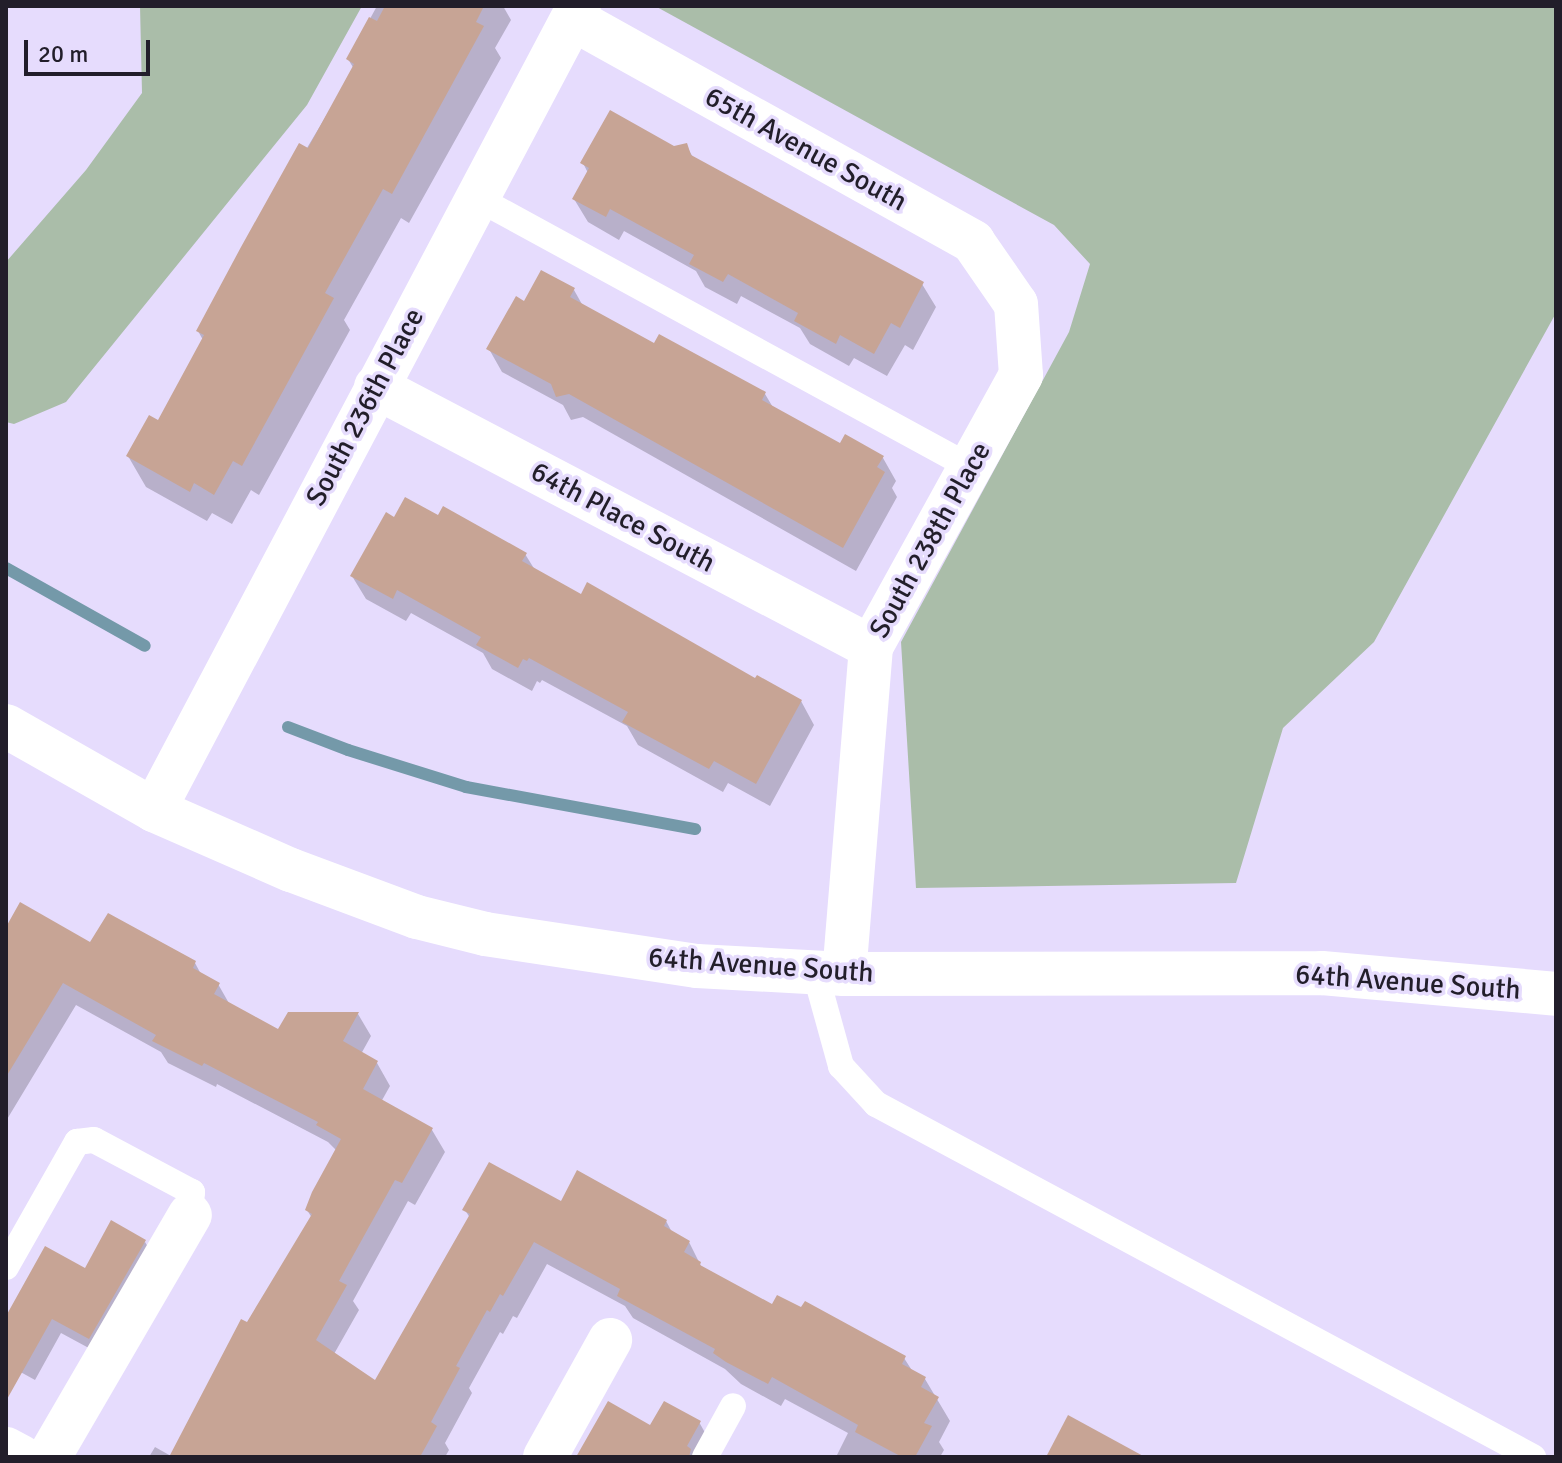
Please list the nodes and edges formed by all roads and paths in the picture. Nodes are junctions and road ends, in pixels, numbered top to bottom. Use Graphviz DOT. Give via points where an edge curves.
graph roads {
  1 [pos="576,12"];
  2 [pos="477,198"];
  3 [pos="1016,304"];
  4 [pos="376,387"];
  5 [pos="970,467"];
  6 [pos="871,647"];
  7 [pos="7,730"];
  8 [pos="154,810"];
  9 [pos="830,973"];
  10 [pos="1556,994"];
  11 [pos="190,1215"];
  12 [pos="6,1267"];
  13 [pos="610,1340"];
  14 [pos="733,1406"];
  15 [pos="6,1449"];
  16 [pos="21,1457"];
  17 [pos="49,1457"];
  18 [pos="545,1457"];
  19 [pos="705,1457"];
  20 [pos="1533,1457"];
  1 -- 2 [label="street, South 236th Place"];
  1 -- 3 [label="street, 65th Avenue South" via="973,242"];
  2 -- 4 [label="street, South 236th Place"];
  2 -- 5 [label="lane"];
  3 -- 5 [label="street, South 238th Place" via="1021,375"];
  4 -- 6 [label="street, 64th Place South"];
  4 -- 8 [label="street, South 236th Place"];
  5 -- 6 [label="street, South 238th Place"];
  6 -- 9 [label="street, South 238th Place"];
  7 -- 8 [label="street, 64th Avenue South"];
  8 -- 9 [label="street, 64th Avenue South" via="291,870 417,917 485,934 697,966"];
  9 -- 10 [label="street, 64th Avenue South" via="1322,973"];
  9 -- 20 [label="lane" via="841,1066 876,1104"];
  11 -- 12 [label="lane" via="192,1192 94,1140 77,1142"];
  11 -- 17 [label="street"];
  13 -- 18 [label="street"];
  14 -- 19 [label="lane"];
  15 -- 16 [label="street"];
}
